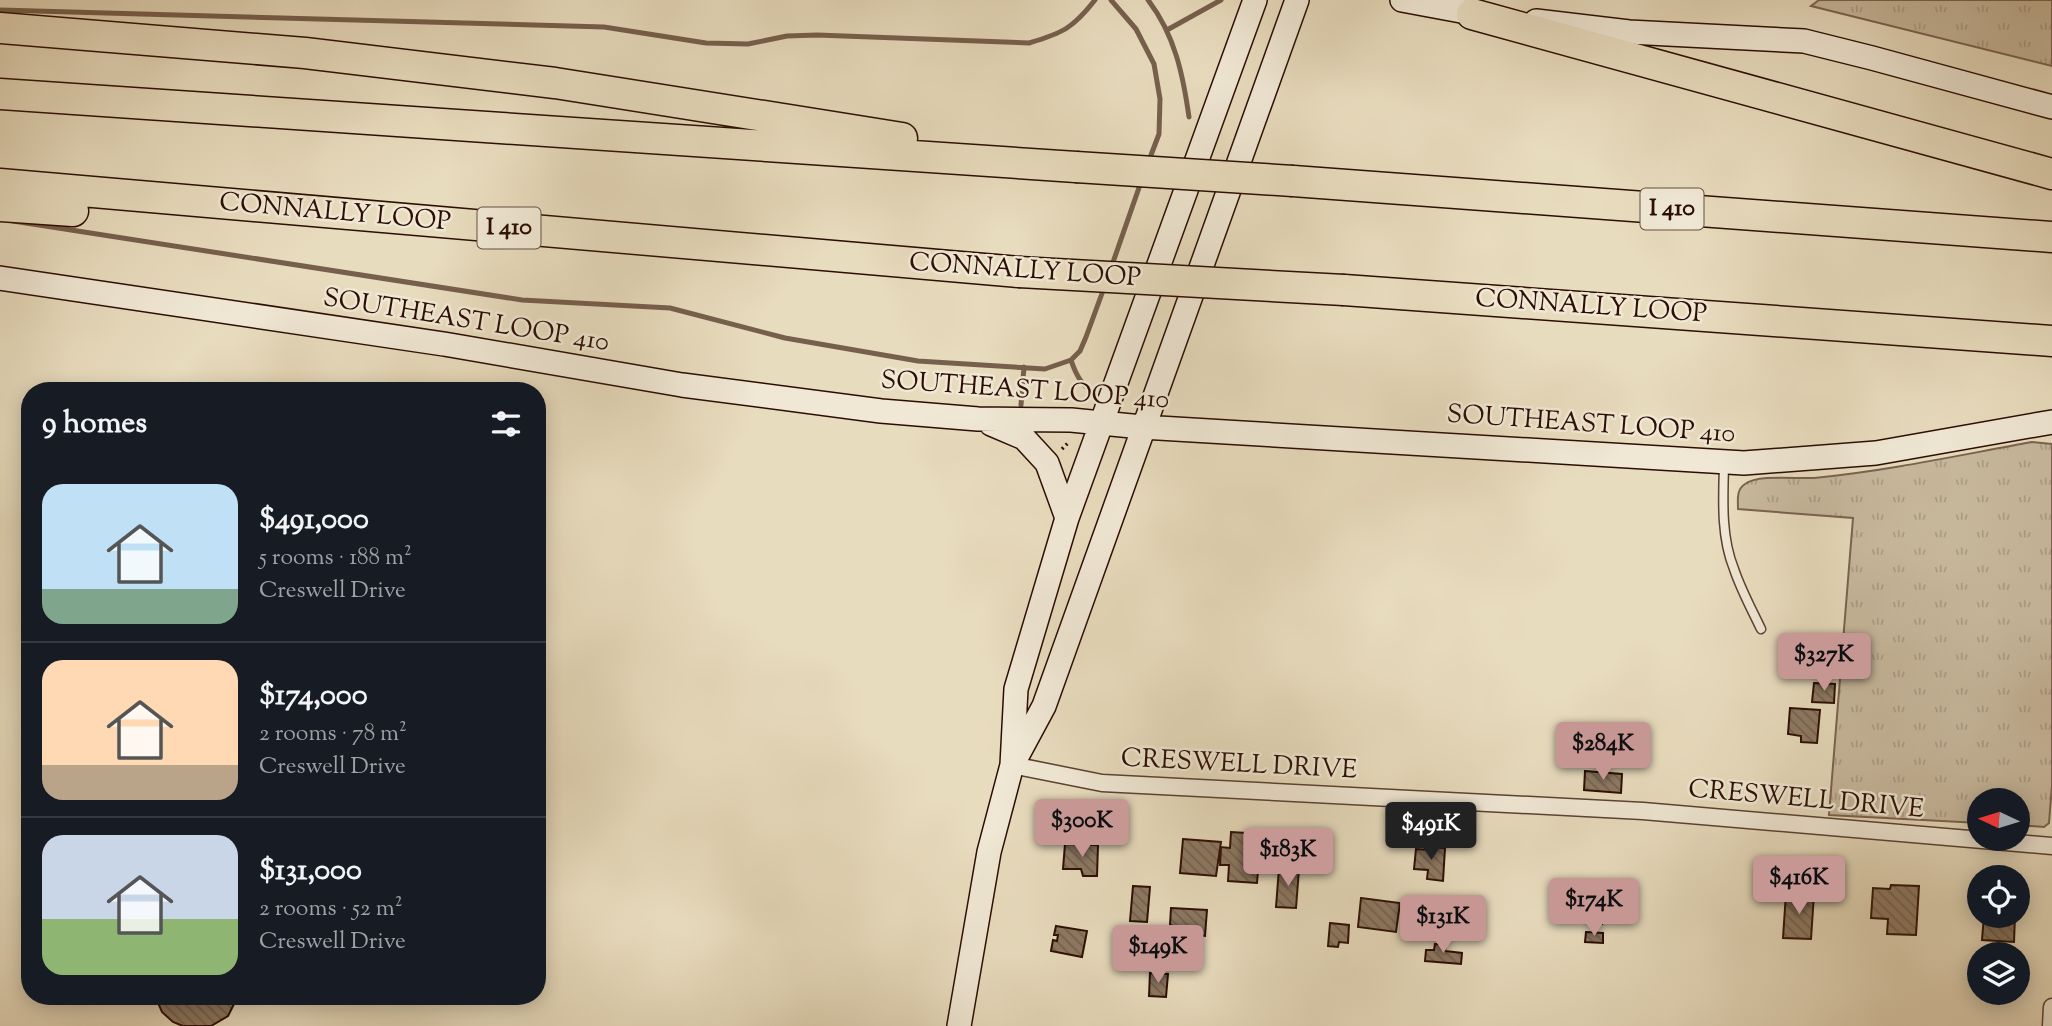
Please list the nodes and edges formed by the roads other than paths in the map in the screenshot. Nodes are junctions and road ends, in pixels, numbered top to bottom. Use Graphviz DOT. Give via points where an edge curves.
graph roads {
  1 [pos="1255,0"];
  2 [pos="1297,0"];
  3 [pos="1402,0"];
  4 [pos="1472,14"];
  5 [pos="0,28"];
  6 [pos="0,94"];
  7 [pos="2052,107"];
  8 [pos="943,158"];
  9 [pos="2052,174"];
  10 [pos="0,184"];
  11 [pos="0,206"];
  12 [pos="356,215"];
  13 [pos="2052,237"];
  14 [pos="0,278"];
  15 [pos="2052,341"];
  16 [pos="978,419"];
  17 [pos="2052,422"];
  18 [pos="1102,423"];
  19 [pos="1142,427"];
  20 [pos="1724,463"];
  21 [pos="1067,519"];
  22 [pos="1761,629"];
  23 [pos="1012,765"];
  24 [pos="2052,846"];
  25 [pos="2052,1007"];
  26 [pos="959,1026"];
  27 [pos="2051,1026"];
  1 -- 18 [label="main road"];
  2 -- 19 [label="main road"];
  3 -- 4 [label="main road"];
  4 -- 7 [label="main road" via="1629,32 1804,41"];
  4 -- 9 [label="highway"];
  5 -- 8 [label="highway" via="305,53 568,85 912,139"];
  6 -- 8 [label="highway, I 410"];
  8 -- 13 [label="highway, I 410, bridge"];
  10 -- 12 [label="highway, CONNALLY LOOP / I 410"];
  11 -- 12 [label="highway" via="226,220"];
  12 -- 15 [label="highway, CONNALLY LOOP / I 410, bridge" via="1019,272 1344,290"];
  14 -- 16 [label="main road, SOUTHEAST LOOP 410" via="444,344 682,385"];
  16 -- 18 [label="main road, SOUTHEAST LOOP 410"];
  16 -- 21 [label="main road" via="1024,438 1047,463"];
  17 -- 20 [label="main road, SOUTHEAST LOOP 410" via="1876,453"];
  18 -- 19 [label="main road, SOUTHEAST LOOP 410"];
  18 -- 21 [label="main road"];
  19 -- 20 [label="main road, SOUTHEAST LOOP 410"];
  19 -- 23 [label="main road" via="1044,706"];
  20 -- 22 [label="lane" via="1728,545"];
  21 -- 23 [label="main road" via="1016,689"];
  23 -- 24 [label="street, CRESWELL DRIVE" via="1102,783 1643,811"];
  23 -- 26 [label="main road" via="989,852"];
  25 -- 27 [label="street"];
}
